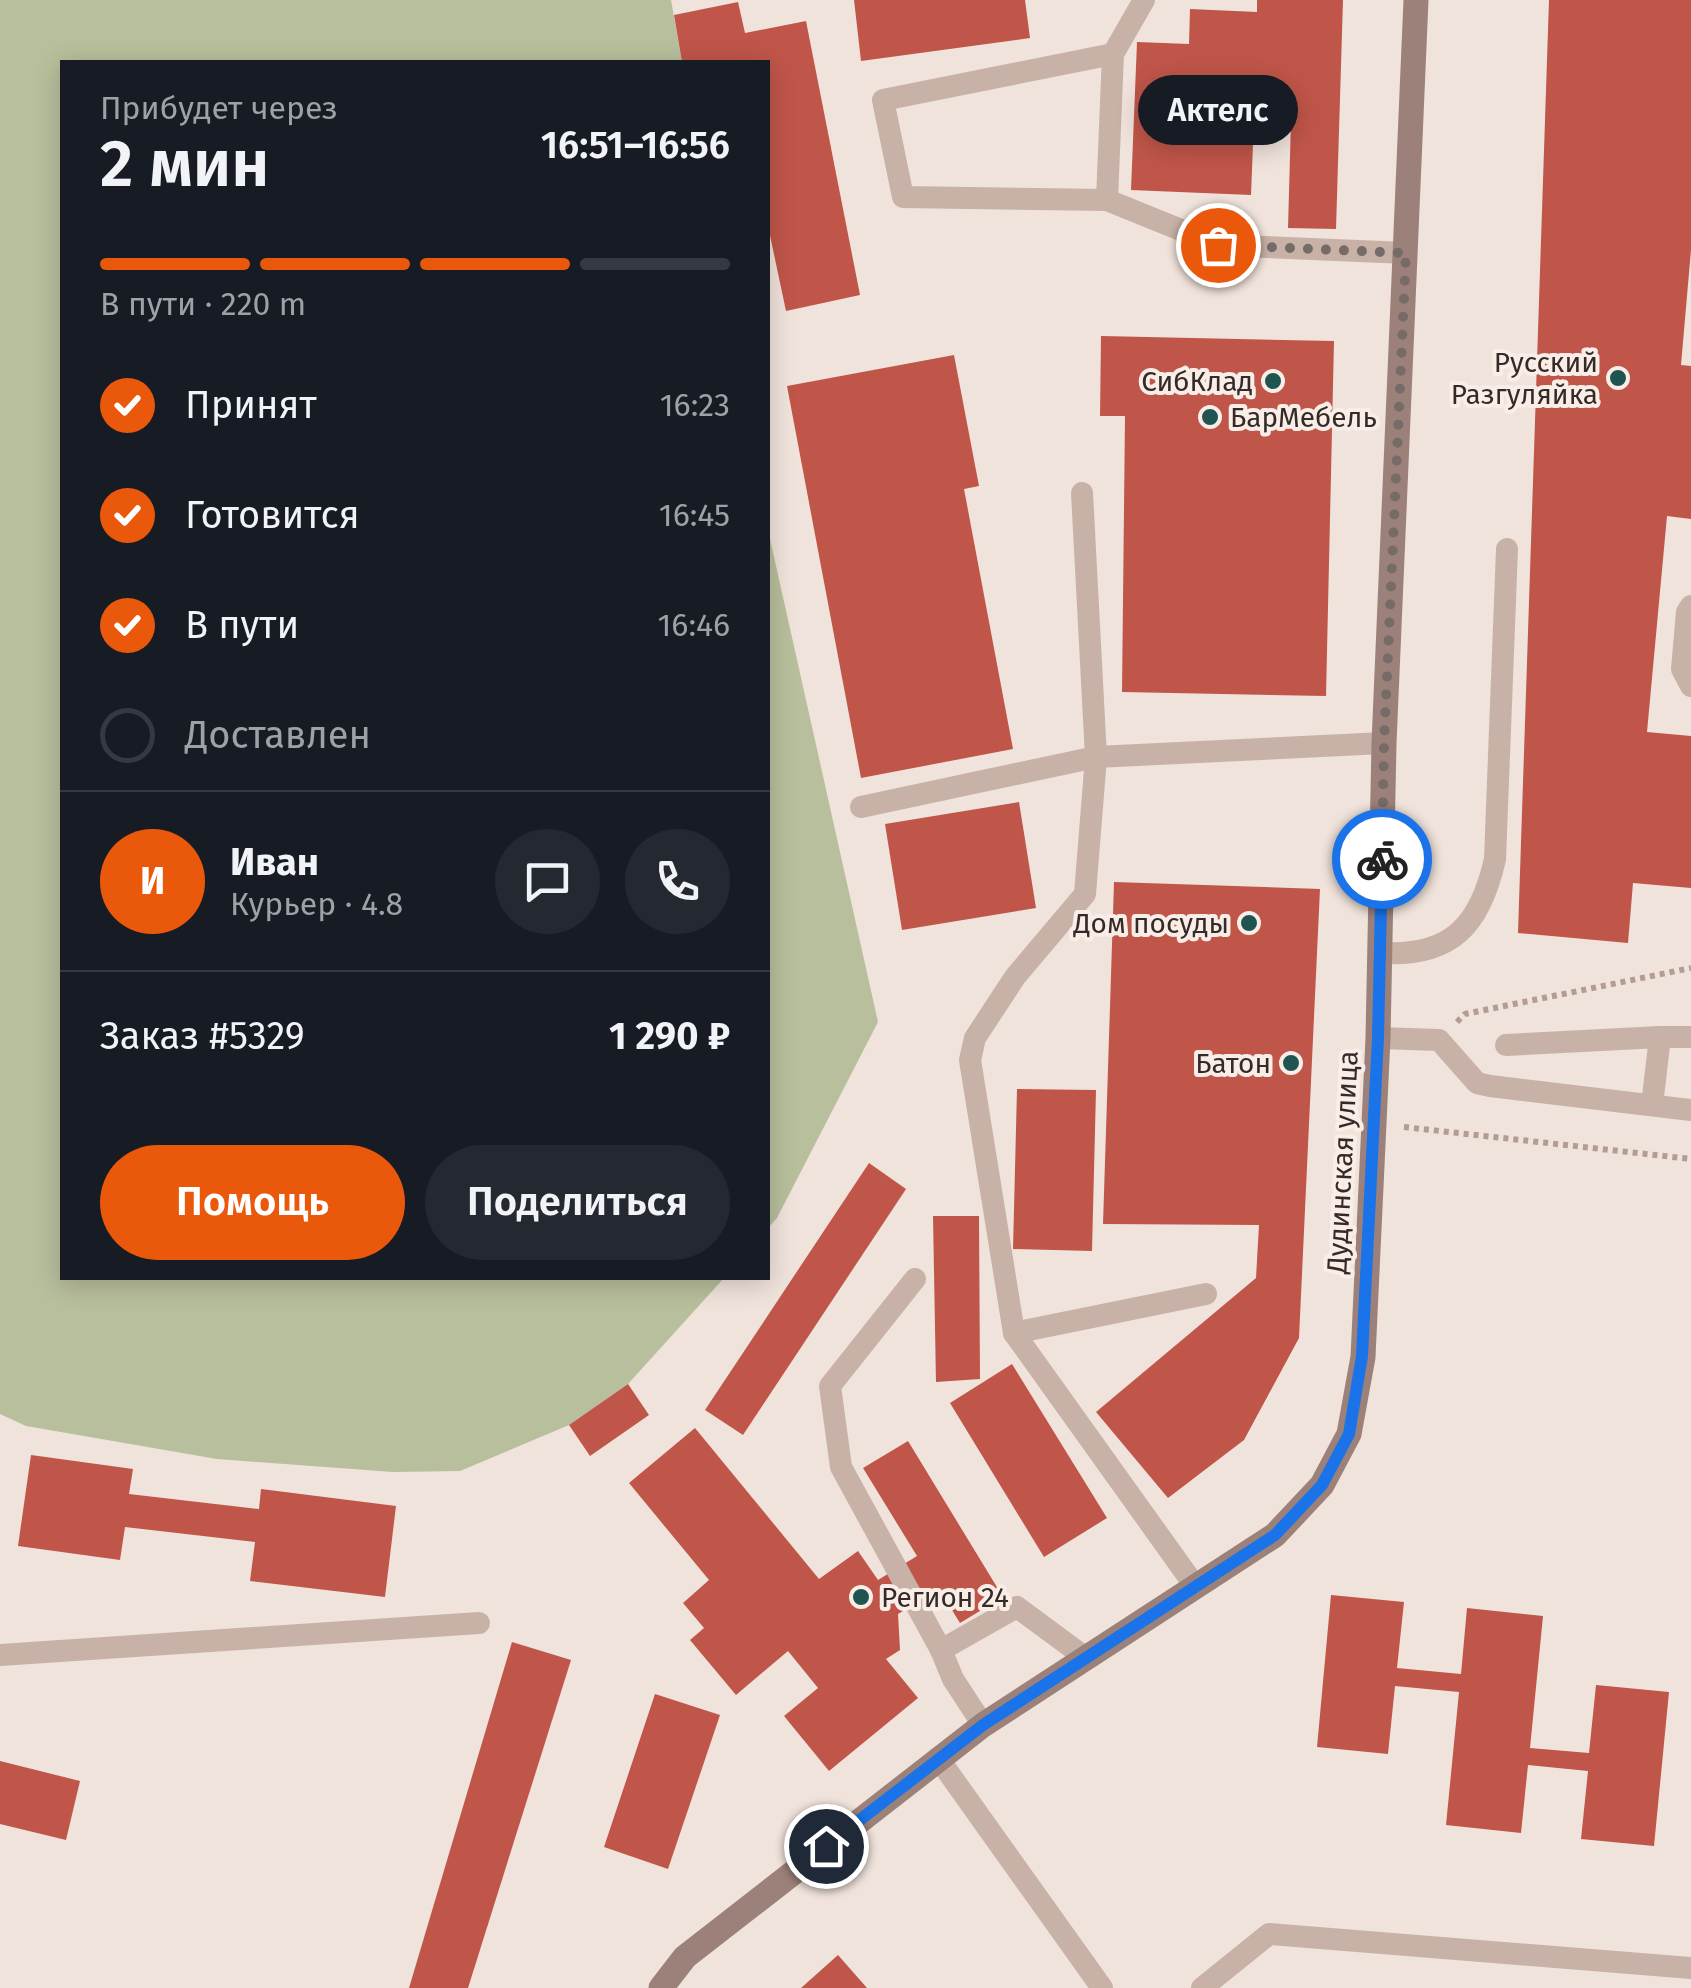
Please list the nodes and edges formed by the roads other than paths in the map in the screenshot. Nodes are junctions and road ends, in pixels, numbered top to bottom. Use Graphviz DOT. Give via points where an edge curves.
graph roads {
  1 [pos="1144,0"];
  2 [pos="1416,0"];
  3 [pos="1112,54"];
  4 [pos="1107,200"];
  5 [pos="1406,253"];
  6 [pos="1082,494"];
  7 [pos="1507,549"];
  8 [pos="1691,606"];
  9 [pos="1691,686"];
  10 [pos="1384,743"];
  11 [pos="1096,757"];
  12 [pos="861,807"];
  13 [pos="1381,953"];
  14 [pos="1660,1037"];
  15 [pos="1378,1038"];
  16 [pos="1691,1038"];
  17 [pos="1506,1044"];
  18 [pos="1652,1105"];
  19 [pos="1691,1110"];
  20 [pos="915,1278"];
  21 [pos="1206,1294"];
  22 [pos="1014,1334"];
  23 [pos="1194,1586"];
  24 [pos="479,1623"];
  25 [pos="941,1650"];
  26 [pos="0,1655"];
  27 [pos="1086,1658"];
  28 [pos="983,1725"];
  29 [pos="938,1758"];
  30 [pos="1691,1968"];
  31 [pos="661,1988"];
  32 [pos="1102,1988"];
  33 [pos="1202,1988"];
  1 -- 3 [label="lane"];
  2 -- 5 [label="street, Дудинская улица"];
  3 -- 4 [label="lane"];
  3 -- 4 [label="lane" via="883,100 904,197"];
  4 -- 5 [label="lane" via="1218,245"];
  5 -- 10 [label="street, Дудинская улица"];
  6 -- 11 [label="lane"];
  7 -- 13 [label="lane" via="1495,860 1488,891 1471,921 1446,941 1425,952"];
  8 -- 9 [label="lane" via="1682,670"];
  10 -- 11 [label="lane"];
  10 -- 13 [label="street, Дудинская улица"];
  11 -- 12 [label="lane"];
  11 -- 22 [label="lane" via="1085,894 1015,977 975,1038 970,1060"];
  13 -- 15 [label="street, Дудинская улица"];
  14 -- 16 [label="lane"];
  14 -- 17 [label="lane"];
  14 -- 18 [label="lane"];
  15 -- 18 [label="lane" via="1439,1040 1477,1082 1490,1086"];
  15 -- 23 [label="street, Дудинская улица" via="1362,1356 1349,1434 1322,1485 1275,1535"];
  18 -- 19 [label="lane"];
  20 -- 25 [label="lane" via="830,1386 841,1468"];
  21 -- 22 [label="lane"];
  22 -- 23 [label="lane"];
  23 -- 27 [label="street, Дудинская улица"];
  24 -- 26 [label="lane"];
  25 -- 27 [label="lane" via="1017,1607"];
  25 -- 28 [label="lane"];
  27 -- 28 [label="street, Дудинская улица"];
  28 -- 29 [label="street, Дудинская улица"];
  29 -- 31 [label="street, Дудинская улица" via="684,1957"];
  29 -- 32 [label="lane"];
  30 -- 33 [label="lane" via="1269,1934"];
}
